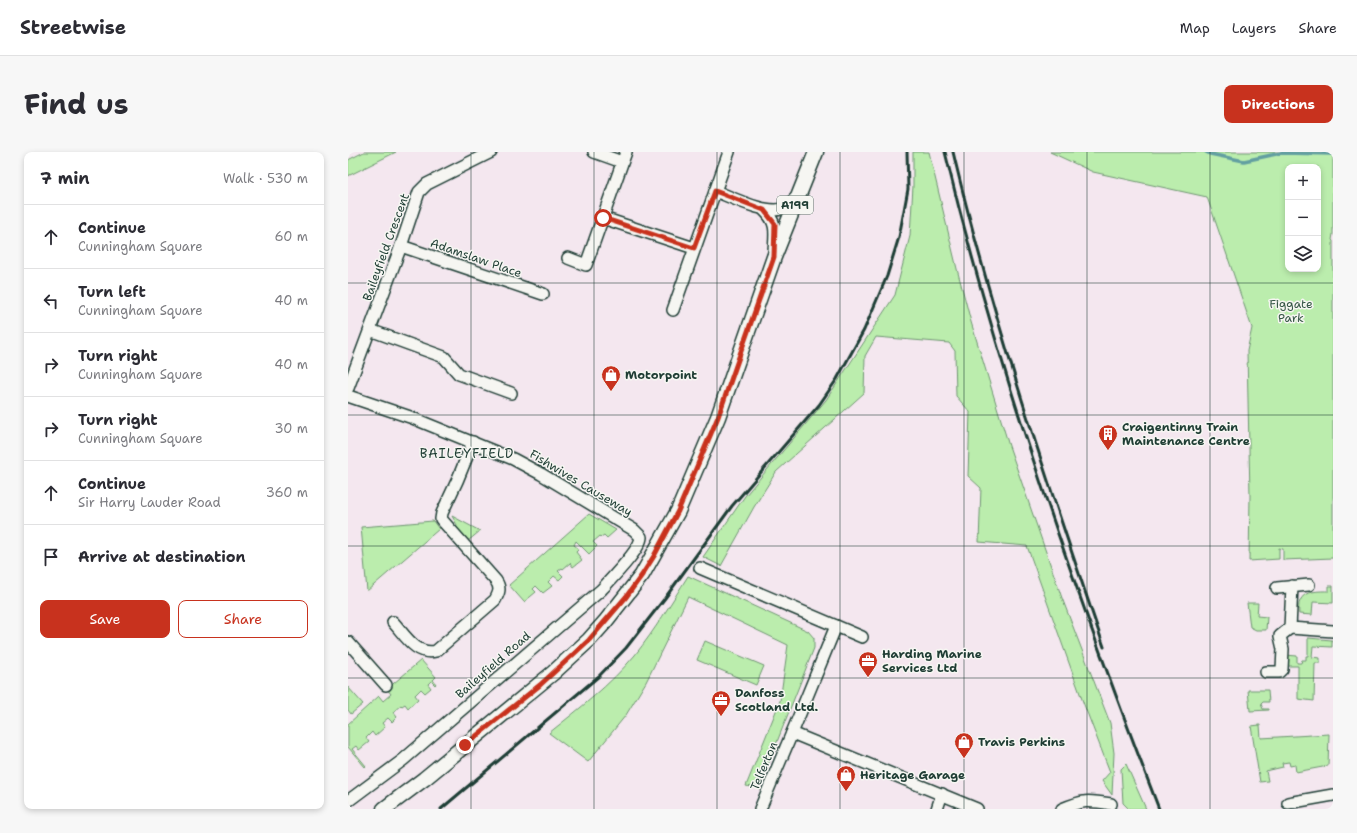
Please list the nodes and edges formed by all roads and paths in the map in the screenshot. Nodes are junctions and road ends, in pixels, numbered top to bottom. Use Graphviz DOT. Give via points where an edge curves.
graph roads {
  1 [pos="491,152"];
  2 [pos="594,152"];
  3 [pos="728,152"];
  4 [pos="816,152"];
  5 [pos="624,157"];
  6 [pos="715,191"];
  7 [pos="799,195"];
  8 [pos="764,210"];
  9 [pos="603,218"];
  10 [pos="401,246"];
  11 [pos="694,248"];
  12 [pos="774,257"];
  13 [pos="568,258"];
  14 [pos="543,294"];
  15 [pos="673,310"];
  16 [pos="370,330"];
  17 [pos="348,388"];
  18 [pos="511,393"];
  19 [pos="348,396"];
  20 [pos="473,442"];
  21 [pos="641,536"];
  22 [pos="700,568"];
  23 [pos="1309,585"];
  24 [pos="1292,586"];
  25 [pos="1277,588"];
  26 [pos="394,622"];
  27 [pos="836,626"];
  28 [pos="1290,628"];
  29 [pos="1333,631"];
  30 [pos="862,637"];
  31 [pos="348,642"];
  32 [pos="1266,672"];
  33 [pos="386,685"];
  34 [pos="792,733"];
  35 [pos="942,794"];
  36 [pos="1333,795"];
  37 [pos="348,801"];
  38 [pos="1288,803"];
  39 [pos="1111,804"];
  40 [pos="384,808"];
  41 [pos="760,809"];
  42 [pos="937,809"];
  43 [pos="977,809"];
  44 [pos="1062,809"];
  1 -- 10 [label="street, Baileyfield Crescent" via="419,192"];
  2 -- 5 [label="street"];
  3 -- 6 [label="street"];
  4 -- 7 [label="main road, A199"];
  5 -- 9 [label="street"];
  6 -- 8 [label="street"];
  6 -- 11 [label="street"];
  7 -- 8 [label="street" via="784,208"];
  7 -- 12 [label="main road, A199"];
  8 -- 12 [label="street" via="775,224"];
  9 -- 11 [label="street"];
  9 -- 13 [label="street" via="586,265"];
  10 -- 14 [label="street, Adamslaw Place"];
  10 -- 16 [label="street, Baileyfield Crescent"];
  11 -- 15 [label="street"];
  12 -- 40 [label="main road, A199" via="715,424 678,511 642,575 593,636 553,673 424,779"];
  16 -- 17 [label="street, Baileyfield Crescent"];
  16 -- 18 [label="street" via="444,357 459,374"];
  19 -- 20 [label="street, Fishwives Causeway"];
  20 -- 21 [label="street, Fishwives Causeway" via="528,466"];
  20 -- 26 [label="street" via="441,519 496,581 499,593 495,600 436,651 429,653 414,646"];
  21 -- 37 [label="street, Baileyfield Road" via="640,544 600,590 403,760"];
  22 -- 27 [label="street"];
  23 -- 24 [label="street"];
  24 -- 25 [label="street"];
  24 -- 28 [label="street"];
  27 -- 30 [label="street"];
  27 -- 34 [label="street"];
  28 -- 29 [label="street"];
  28 -- 32 [label="street" via="1280,636 1283,649 1282,671"];
  31 -- 33 [label="street"];
  34 -- 35 [label="street"];
  34 -- 41 [label="street, Telferton"];
  35 -- 42 [label="street"];
  35 -- 43 [label="street"];
  36 -- 38 [label="street"];
  39 -- 44 [label="street" via="1081,801"];
}
